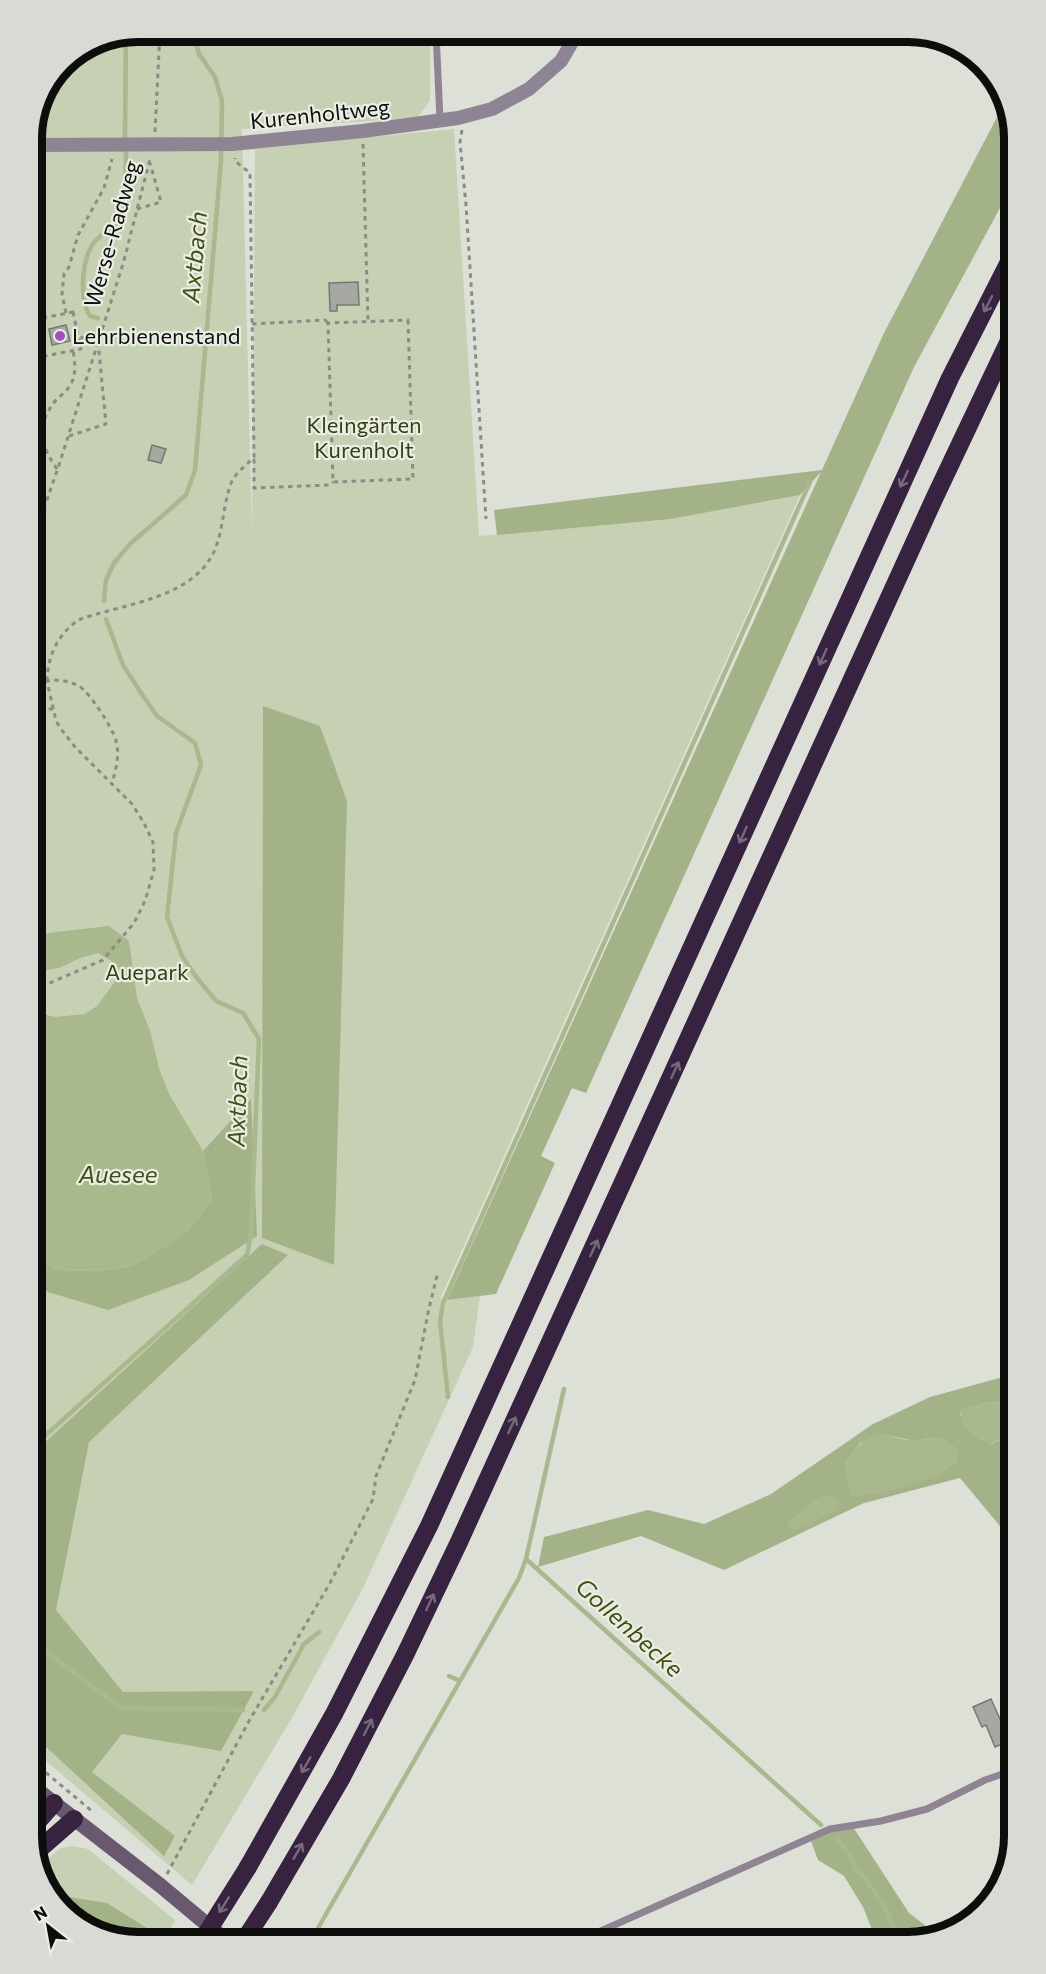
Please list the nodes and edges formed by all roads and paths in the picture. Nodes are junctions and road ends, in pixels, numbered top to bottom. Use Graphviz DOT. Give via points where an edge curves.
graph roads {
  1 [pos="159,42"];
  2 [pos="436,42"];
  3 [pos="572,42"];
  4 [pos="464,117"];
  5 [pos="440,120"];
  6 [pos="363,131"];
  7 [pos="232,144"];
  8 [pos="42,145"];
  9 [pos="114,146"];
  10 [pos="154,146"];
  11 [pos="150,162"];
  12 [pos="137,209"];
  13 [pos="1004,272"];
  14 [pos="66,314"];
  15 [pos="42,319"];
  16 [pos="369,322"];
  17 [pos="328,323"];
  18 [pos="252,324"];
  19 [pos="70,333"];
  20 [pos="79,336"];
  21 [pos="42,341"];
  22 [pos="98,342"];
  23 [pos="73,350"];
  24 [pos="1004,351"];
  25 [pos="42,427"];
  26 [pos="42,435"];
  27 [pos="69,436"];
  28 [pos="254,457"];
  29 [pos="58,469"];
  30 [pos="333,482"];
  31 [pos="42,515"];
  32 [pos="486,519"];
  33 [pos="47,681"];
  34 [pos="42,709"];
  35 [pos="53,709"];
  36 [pos="112,783"];
  37 [pos="42,985"];
  38 [pos="438,1272"];
  39 [pos="1004,1773"];
  40 [pos="42,1794"];
  41 [pos="54,1803"];
  42 [pos="42,1817"];
  43 [pos="74,1819"];
  44 [pos="43,1846"];
  45 [pos="160,1886"];
  46 [pos="207,1932"];
  47 [pos="216,1932"];
  48 [pos="250,1932"];
  49 [pos="598,1932"];
  1 -- 10 [label="path, Werse-Radweg"];
  2 -- 5 [label="lane"];
  3 -- 4 [label="street, Kurenholtweg" via="561,62 529,89 492,109"];
  4 -- 5 [label="street, Kurenholtweg"];
  4 -- 32 [label="path" via="460,142"];
  5 -- 6 [label="street, Kurenholtweg"];
  6 -- 7 [label="street, Kurenholtweg"];
  6 -- 16 [label="path"];
  7 -- 10 [label="street, Kurenholtweg"];
  7 -- 18 [label="path" via="235,162 250,173"];
  8 -- 9 [label="street, Kurenholtweg"];
  9 -- 10 [label="street, Kurenholtweg"];
  9 -- 14 [label="path" via="104,188 78,235 64,274"];
  10 -- 11 [label="path, Werse-Radweg"];
  11 -- 12 [label="path, Werse-Radweg"];
  11 -- 12 [label="path" via="161,202"];
  12 -- 22 [label="path, Werse-Radweg"];
  13 -- 46 [label="highway, one-way, bridge" via="900,486 429,1526 334,1714"];
  14 -- 15 [label="path"];
  14 -- 20 [label="path" via="73,312"];
  16 -- 17 [label="path"];
  16 -- 30 [label="path" via="408,320 413,479"];
  17 -- 18 [label="path" via="325,320"];
  17 -- 30 [label="path"];
  18 -- 28 [label="path"];
  19 -- 20 [label="path"];
  20 -- 22 [label="path"];
  20 -- 23 [label="path" via="81,349"];
  21 -- 23 [label="path" via="45,356"];
  22 -- 27 [label="path, Werse-Radweg"];
  22 -- 27 [label="path" via="106,424"];
  23 -- 25 [label="path" via="73,379 50,409"];
  48 -- 24 [label="highway, one-way, bridge" via="341,1779 459,1542"];
  26 -- 29 [label="path" via="48,456"];
  27 -- 29 [label="path, Werse-Radweg"];
  28 -- 30 [label="path" via="254,488"];
  28 -- 33 [label="path" via="233,479 210,560 168,593 78,620 66,628 47,667"];
  29 -- 31 [label="path, Werse-Radweg"];
  33 -- 35 [label="path"];
  33 -- 36 [label="path" via="61,679 82,687 111,726 117,742"];
  34 -- 35 [label="path"];
  35 -- 36 [label="path" via="56,721 75,747"];
  36 -- 37 [label="path" via="132,804 153,842 154,870 145,901 134,923 103,960"];
  38 -- 45 [label="path" via="415,1380 376,1476 373,1499"];
  39 -- 49 [label="lane" via="927,1809 830,1829"];
  40 -- 41 [label="main road"];
  41 -- 42 [label="highway"];
  41 -- 43 [label="main road"];
  43 -- 44 [label="highway"];
  43 -- 45 [label="main road"];
  45 -- 47 [label="main road"];
}
